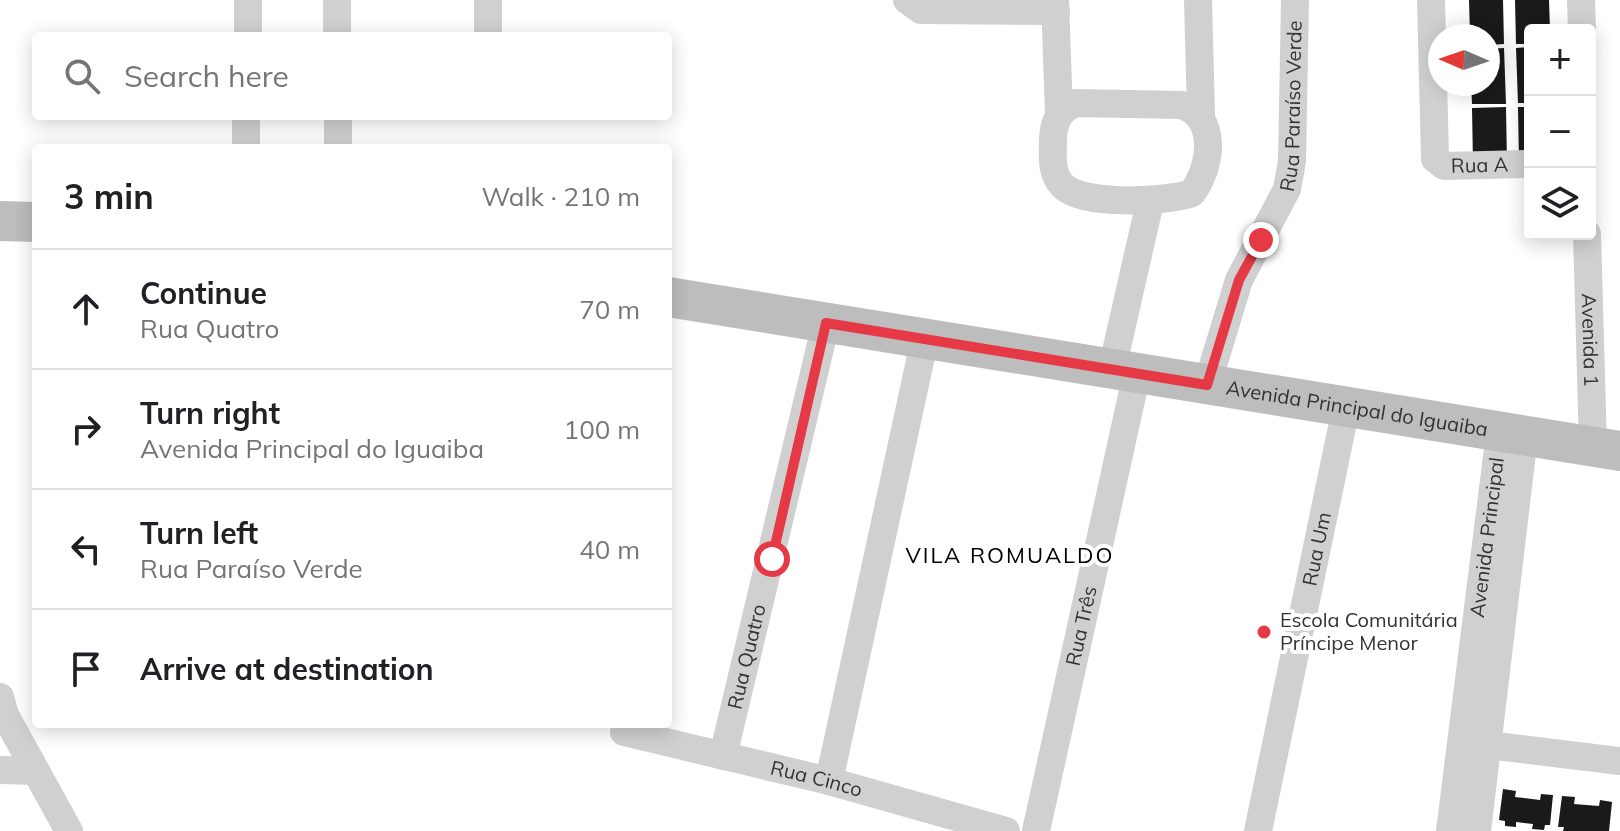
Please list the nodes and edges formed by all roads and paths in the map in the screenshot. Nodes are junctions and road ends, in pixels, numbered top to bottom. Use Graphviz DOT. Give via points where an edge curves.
graph roads {
  1 [pos="248,0"];
  2 [pos="337,0"];
  3 [pos="488,0"];
  4 [pos="907,0"];
  5 [pos="1198,0"];
  6 [pos="1295,0"];
  7 [pos="1431,0"];
  8 [pos="1581,0"];
  9 [pos="1056,6"];
  10 [pos="1582,24"];
  11 [pos="248,32"];
  12 [pos="337,32"];
  13 [pos="488,32"];
  14 [pos="1059,114"];
  15 [pos="1201,114"];
  16 [pos="246,120"];
  17 [pos="338,120"];
  18 [pos="246,144"];
  19 [pos="338,144"];
  20 [pos="1524,164"];
  21 [pos="1150,202"];
  22 [pos="0,221"];
  23 [pos="32,222"];
  24 [pos="1588,240"];
  25 [pos="672,298"];
  26 [pos="826,323"];
  27 [pos="925,338"];
  28 [pos="1125,371"];
  29 [pos="1207,385"];
  30 [pos="1346,408"];
  31 [pos="1512,435"];
  32 [pos="1606,449"];
  33 [pos="0,697"];
  34 [pos="624,732"];
  35 [pos="1488,745"];
  36 [pos="723,756"];
  37 [pos="1620,761"];
  38 [pos="0,770"];
  39 [pos="36,771"];
  40 [pos="829,781"];
  41 [pos="69,831"];
  42 [pos="1006,831"];
  43 [pos="1036,831"];
  44 [pos="1258,831"];
  45 [pos="1450,831"];
  46 [pos="1477,831"];
  1 -- 11 [label="street"];
  2 -- 12 [label="street"];
  3 -- 13 [label="street"];
  4 -- 9 [label="street" via="921,10"];
  5 -- 15 [label="street"];
  6 -- 29 [label="street, Rua Paraíso Verde" via="1287,189 1239,280"];
  7 -- 20 [label="street, Rua A" via="1437,163"];
  8 -- 10 [label="street"];
  9 -- 14 [label="street"];
  14 -- 15 [label="street" via="1075,103 1182,105"];
  14 -- 21 [label="street" via="1053,165 1063,186 1074,194"];
  15 -- 21 [label="street" via="1207,128 1201,181 1192,193"];
  16 -- 18 [label="street"];
  17 -- 19 [label="street"];
  21 -- 28 [label="street"];
  22 -- 23 [label="main road"];
  24 -- 32 [label="street, Avenida 1"];
  25 -- 26 [label="main road, Avenida Principal do Iguaiba"];
  26 -- 27 [label="main road, Avenida Principal do Iguaiba"];
  26 -- 36 [label="street, Rua Quatro"];
  27 -- 28 [label="main road, Avenida Principal do Iguaiba"];
  27 -- 40 [label="street"];
  28 -- 29 [label="main road, Avenida Principal do Iguaiba"];
  28 -- 43 [label="street, Rua Três"];
  29 -- 30 [label="main road, Avenida Principal do Iguaiba"];
  30 -- 31 [label="main road, Avenida Principal do Iguaiba"];
  30 -- 44 [label="street, Rua Um"];
  31 -- 32 [label="main road, Avenida Principal do Iguaiba"];
  31 -- 35 [label="street, Avenida Principal"];
  31 -- 45 [label="street, Avenida Principal"];
  33 -- 39 [label="street"];
  34 -- 36 [label="street, Rua Cinco"];
  35 -- 37 [label="street"];
  35 -- 46 [label="street, Avenida Principal"];
  36 -- 40 [label="street, Rua Cinco"];
  38 -- 39 [label="street"];
  39 -- 41 [label="street"];
  40 -- 42 [label="street, Rua Cinco"];
}
